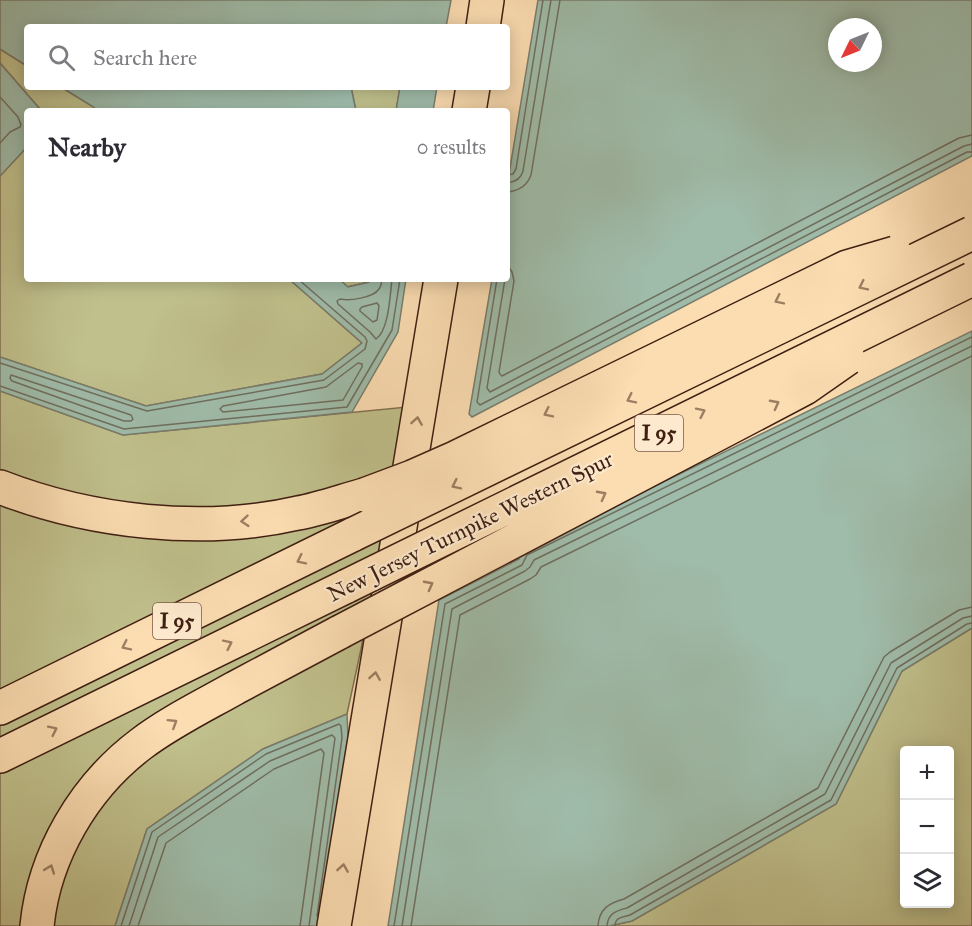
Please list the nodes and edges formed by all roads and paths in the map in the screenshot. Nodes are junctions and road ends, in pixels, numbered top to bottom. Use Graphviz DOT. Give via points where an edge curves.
graph roads {
  1 [pos="487,0"];
  2 [pos="483,24"];
  3 [pos="472,90"];
  4 [pos="470,108"];
  5 [pos="972,232"];
  6 [pos="972,279"];
  7 [pos="441,282"];
  8 [pos="934,298"];
  9 [pos="0,487"];
  10 [pos="0,708"];
  11 [pos="0,756"];
  12 [pos="38,926"];
  13 [pos="334,926"];
  1 -- 2 [label="highway"];
  3 -- 4 [label="highway"];
  5 -- 9 [label="highway, one-way, bridge" via="847,267 455,458 364,495 298,513 228,522 127,519 84,513"];
  5 -- 10 [label="highway, New Jersey Turnpike Western Spur / I 95, one-way, bridge"];
  6 -- 8 [label="highway, New Jersey Turnpike Western Spur / I 95, bridge"];
  13 -- 7 [label="highway, one-way"];
  11 -- 8 [label="highway, New Jersey Turnpike Western Spur / I 95, one-way, bridge"];
  12 -- 8 [label="highway, one-way, bridge" via="46,880 78,811 100,782 141,745 192,712 340,632 805,388"];
}
